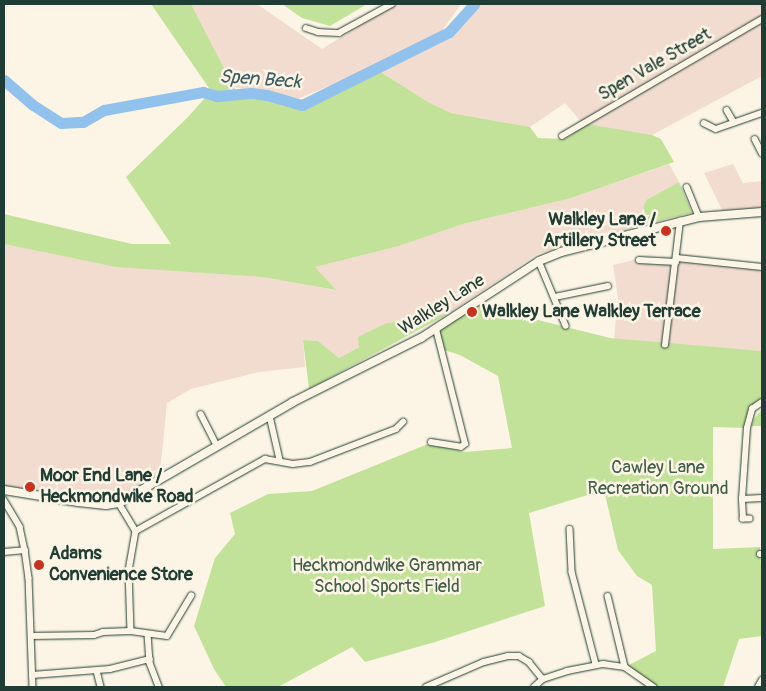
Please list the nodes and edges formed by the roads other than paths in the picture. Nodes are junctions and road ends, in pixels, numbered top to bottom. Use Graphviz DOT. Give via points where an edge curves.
graph roads {
  1 [pos="392,4"];
  2 [pos="762,19"];
  3 [pos="306,28"];
  4 [pos="728,110"];
  5 [pos="762,112"];
  6 [pos="734,122"];
  7 [pos="704,123"];
  8 [pos="562,136"];
  9 [pos="755,139"];
  10 [pos="762,153"];
  11 [pos="687,187"];
  12 [pos="762,212"];
  13 [pos="699,217"];
  14 [pos="680,221"];
  15 [pos="639,260"];
  16 [pos="676,260"];
  17 [pos="539,261"];
  18 [pos="762,267"];
  19 [pos="608,286"];
  20 [pos="556,297"];
  21 [pos="566,326"];
  22 [pos="437,328"];
  23 [pos="665,345"];
  24 [pos="762,402"];
  25 [pos="201,414"];
  26 [pos="270,416"];
  27 [pos="404,422"];
  28 [pos="431,442"];
  29 [pos="218,444"];
  30 [pos="280,460"];
  31 [pos="4,490"];
  32 [pos="762,498"];
  33 [pos="742,499"];
  34 [pos="4,500"];
  35 [pos="119,503"];
  36 [pos="750,520"];
  37 [pos="570,529"];
  38 [pos="136,531"];
  39 [pos="25,550"];
  40 [pos="4,552"];
  41 [pos="191,596"];
  42 [pos="608,596"];
  43 [pos="131,631"];
  44 [pos="148,634"];
  45 [pos="32,636"];
  46 [pos="150,659"];
  47 [pos="596,664"];
  48 [pos="625,668"];
  49 [pos="97,671"];
  50 [pos="32,675"];
  51 [pos="543,680"];
  52 [pos="762,680"];
  53 [pos="33,687"];
  54 [pos="100,687"];
  55 [pos="159,687"];
  56 [pos="426,687"];
  57 [pos="534,687"];
  58 [pos="653,687"];
  59 [pos="758,687"];
  1 -- 3 [label="street" via="339,33"];
  2 -- 8 [label="street, Spen Vale Street"];
  4 -- 6 [label="street"];
  5 -- 6 [label="street"];
  6 -- 7 [label="street" via="716,130"];
  9 -- 10 [label="street"];
  11 -- 13 [label="street"];
  12 -- 13 [label="main road, Walkley Lane"];
  13 -- 14 [label="main road, Walkley Lane"];
  14 -- 16 [label="street"];
  14 -- 17 [label="main road, Walkley Lane" via="561,252"];
  15 -- 16 [label="street"];
  16 -- 18 [label="street"];
  16 -- 23 [label="street"];
  17 -- 20 [label="street"];
  17 -- 22 [label="main road, Walkley Lane"];
  19 -- 20 [label="street"];
  20 -- 21 [label="street"];
  22 -- 26 [label="main road, Walkley Lane"];
  22 -- 28 [label="street" via="465,444 460,447"];
  24 -- 33 [label="street" via="752,409 747,424"];
  25 -- 29 [label="street"];
  26 -- 29 [label="main road, Walkley Lane"];
  26 -- 30 [label="street"];
  27 -- 30 [label="street" via="396,429 310,462 293,464"];
  29 -- 35 [label="main road, Walkley Lane"];
  30 -- 38 [label="street" via="265,460"];
  31 -- 35 [label="main road" via="78,502"];
  32 -- 33 [label="street"];
  33 -- 36 [label="street" via="743,519"];
  34 -- 39 [label="street" via="20,527"];
  35 -- 38 [label="street"];
  37 -- 47 [label="street" via="572,572"];
  38 -- 43 [label="street" via="129,571"];
  39 -- 40 [label="street"];
  39 -- 45 [label="street"];
  41 -- 44 [label="street" via="167,636"];
  42 -- 48 [label="street"];
  43 -- 44 [label="street"];
  43 -- 45 [label="street"];
  44 -- 46 [label="street"];
  45 -- 50 [label="street"];
  46 -- 49 [label="street"];
  46 -- 55 [label="street"];
  47 -- 48 [label="street"];
  47 -- 51 [label="street"];
  48 -- 58 [label="street"];
  49 -- 50 [label="street"];
  49 -- 54 [label="street"];
  50 -- 53 [label="street"];
  51 -- 56 [label="street" via="529,662 519,656 508,656 484,662"];
  51 -- 57 [label="street"];
  52 -- 59 [label="street"];
}
